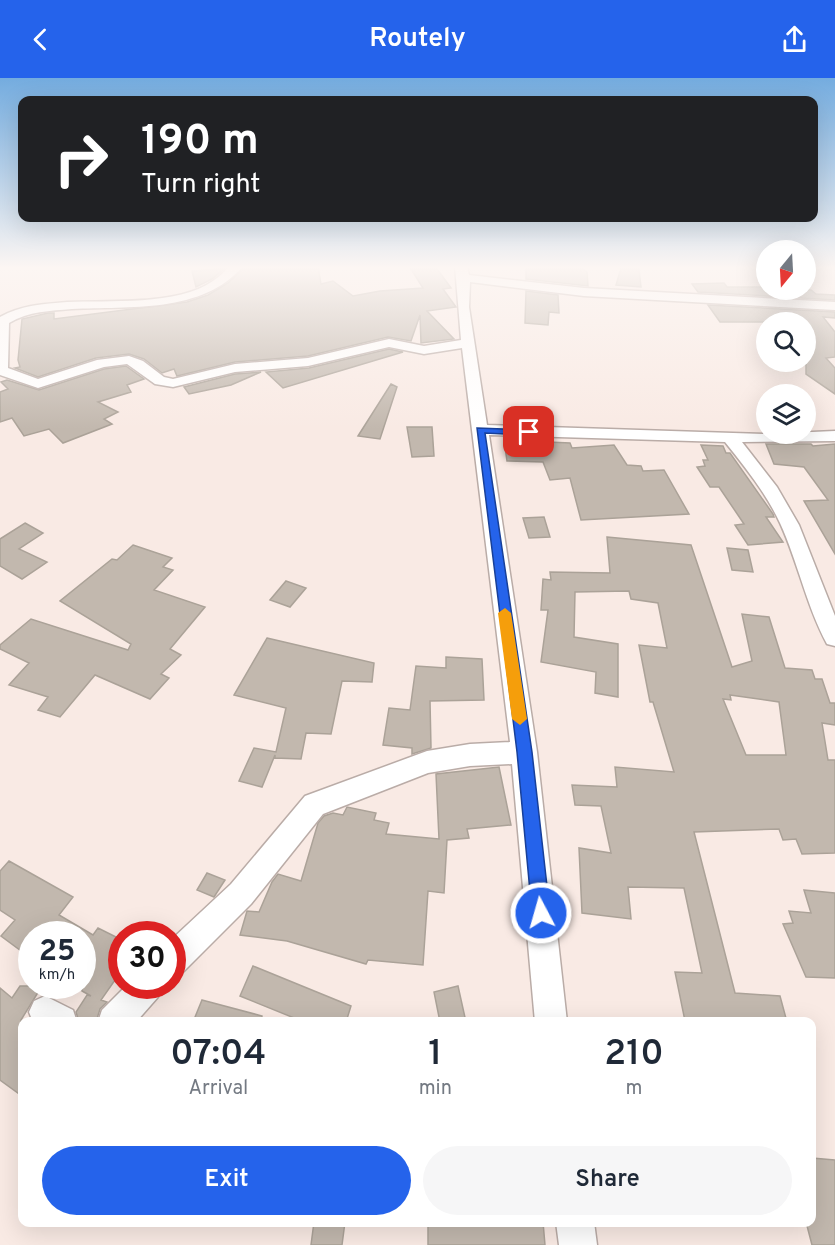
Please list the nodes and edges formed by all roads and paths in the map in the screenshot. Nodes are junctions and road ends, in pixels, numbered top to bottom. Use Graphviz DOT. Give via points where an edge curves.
graph roads {
  1 [pos="4,320"];
  2 [pos="465,320"];
  3 [pos="469,343"];
  4 [pos="0,370"];
  5 [pos="480,430"];
  6 [pos="835,436"];
  7 [pos="730,437"];
  8 [pos="835,638"];
  9 [pos="524,752"];
  10 [pos="186,947"];
  11 [pos="135,999"];
  12 [pos="119,1017"];
  13 [pos="550,1017"];
  14 [pos="576,1227"];
  15 [pos="578,1245"];
  1 -- 4 [label="street"];
  2 -- 3 [label="street"];
  3 -- 4 [label="street" via="424,350 389,343 308,362 235,368 173,383 160,381 129,360 102,363 38,384"];
  3 -- 5 [label="street"];
  5 -- 7 [label="street"];
  5 -- 9 [label="street"];
  6 -- 7 [label="street"];
  7 -- 8 [label="street" via="767,484 790,525 818,606"];
  9 -- 10 [label="street" via="427,762 314,805 241,894"];
  9 -- 13 [label="street"];
  11 -- 12 [label="street"];
  14 -- 15 [label="street"];
}
